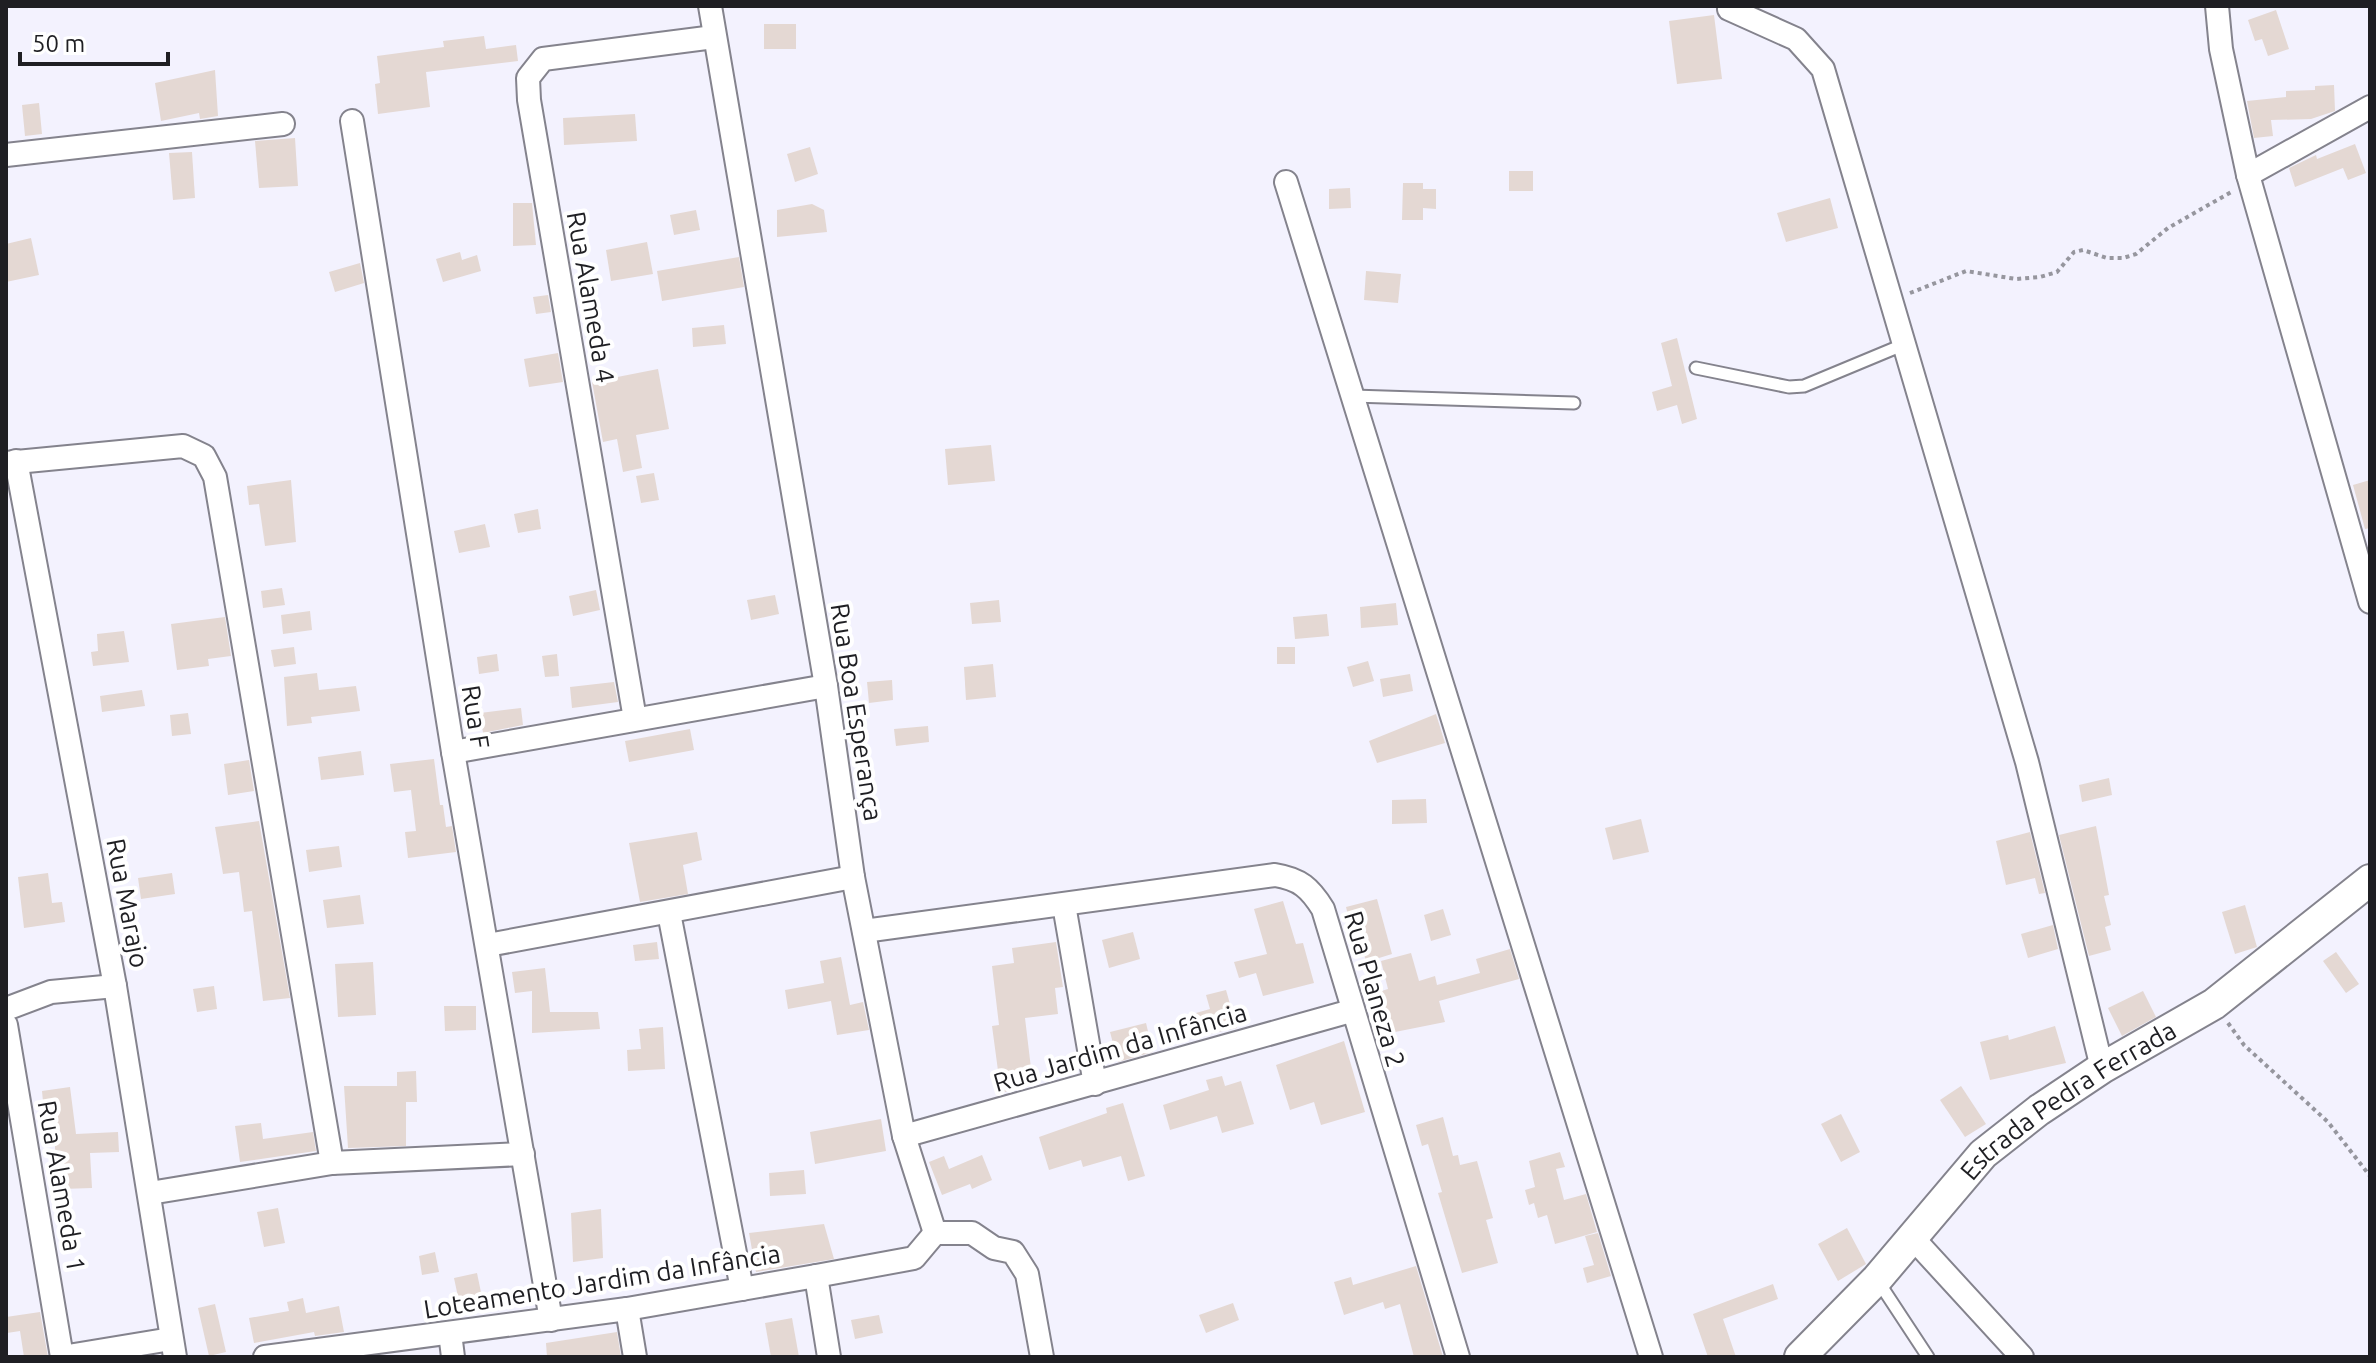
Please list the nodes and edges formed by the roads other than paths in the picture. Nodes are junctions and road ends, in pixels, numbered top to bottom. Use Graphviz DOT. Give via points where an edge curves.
graph roads {
  1 [pos="710,6"];
  2 [pos="2217,6"];
  3 [pos="1729,9"];
  4 [pos="714,37"];
  5 [pos="2370,107"];
  6 [pos="352,121"];
  7 [pos="283,124"];
  8 [pos="6,155"];
  9 [pos="2249,179"];
  10 [pos="1286,182"];
  11 [pos="1906,343"];
  12 [pos="1696,368"];
  13 [pos="1353,396"];
  14 [pos="1574,403"];
  15 [pos="11,462"];
  16 [pos="2370,602"];
  17 [pos="826,686"];
  18 [pos="635,719"];
  19 [pos="453,752"];
  20 [pos="853,877"];
  21 [pos="2370,880"];
  22 [pos="1064,905"];
  23 [pos="669,913"];
  24 [pos="864,931"];
  25 [pos="488,945"];
  26 [pos="115,986"];
  27 [pos="6,1009"];
  28 [pos="1351,1011"];
  29 [pos="6,1025"];
  30 [pos="2102,1068"];
  31 [pos="1095,1084"];
  32 [pos="904,1136"];
  33 [pos="523,1154"];
  34 [pos="332,1163"];
  35 [pos="150,1193"];
  36 [pos="935,1233"];
  37 [pos="1911,1236"];
  38 [pos="816,1276"];
  39 [pos="1877,1279"];
  40 [pos="742,1289"];
  41 [pos="627,1309"];
  42 [pos="551,1320"];
  43 [pos="450,1333"];
  44 [pos="173,1348"];
  45 [pos="62,1357"];
  46 [pos="265,1357"];
  47 [pos="453,1357"];
  48 [pos="635,1357"];
  49 [pos="829,1357"];
  50 [pos="1042,1357"];
  51 [pos="1458,1357"];
  52 [pos="1651,1357"];
  53 [pos="1800,1357"];
  54 [pos="1928,1357"];
  55 [pos="2022,1357"];
  1 -- 4 [label="street, Rua Boa Esperança"];
  2 -- 9 [label="street"];
  3 -- 11 [label="street" via="1796,39 1823,69"];
  4 -- 17 [label="street, Rua Boa Esperança"];
  4 -- 18 [label="street, Rua Alameda 4" via="543,59 528,78"];
  5 -- 9 [label="street"];
  6 -- 19 [label="street, Rua F"];
  7 -- 8 [label="street"];
  9 -- 16 [label="street"];
  10 -- 13 [label="street"];
  11 -- 12 [label="lane" via="1804,386"];
  11 -- 30 [label="street" via="2027,762"];
  13 -- 14 [label="lane"];
  13 -- 52 [label="street"];
  15 -- 26 [label="street, Rua Marajo"];
  15 -- 34 [label="street" via="183,446 204,456 215,477"];
  17 -- 18 [label="street"];
  17 -- 20 [label="street, Rua Boa Esperança"];
  18 -- 19 [label="street"];
  19 -- 25 [label="street, Rua F"];
  20 -- 23 [label="street"];
  20 -- 24 [label="street, Rua Boa Esperança"];
  21 -- 30 [label="street, Estrada Pedra Ferrada" via="2214,1004"];
  22 -- 24 [label="street, Rua Planeza 2"];
  22 -- 28 [label="street, Rua Planeza 2" via="1275,875 1293,878 1307,886 1323,909"];
  22 -- 31 [label="street"];
  23 -- 25 [label="street"];
  23 -- 40 [label="street"];
  24 -- 32 [label="street, Rua Boa Esperança"];
  25 -- 33 [label="street, Rua F"];
  26 -- 27 [label="street" via="51,992"];
  26 -- 35 [label="street, Rua Marajo"];
  28 -- 31 [label="street, Rua Jardim da Infância"];
  28 -- 51 [label="street, Rua Planeza 2"];
  29 -- 45 [label="street, Rua Alameda 1"];
  30 -- 37 [label="street, Estrada Pedra Ferrada" via="1983,1154"];
  31 -- 32 [label="street, Rua Jardim da Infância"];
  32 -- 36 [label="street, Rua Boa Esperança"];
  33 -- 34 [label="street"];
  33 -- 42 [label="street, Rua F"];
  34 -- 35 [label="street"];
  35 -- 44 [label="street, Rua Marajo"];
  36 -- 38 [label="street, Loteamento Jardim da Infância" via="914,1258"];
  36 -- 50 [label="street" via="972,1233 994,1248 1013,1252 1027,1274"];
  37 -- 39 [label="street, Estrada Pedra Ferrada"];
  37 -- 55 [label="street"];
  38 -- 40 [label="street, Loteamento Jardim da Infância"];
  38 -- 49 [label="street"];
  39 -- 53 [label="street, Estrada Pedra Ferrada"];
  39 -- 54 [label="lane"];
  40 -- 41 [label="street, Loteamento Jardim da Infância"];
  41 -- 42 [label="street, Loteamento Jardim da Infância"];
  41 -- 48 [label="street"];
  42 -- 43 [label="street, Loteamento Jardim da Infância"];
  43 -- 46 [label="street, Loteamento Jardim da Infância"];
  43 -- 47 [label="street"];
  44 -- 45 [label="street"];
}
